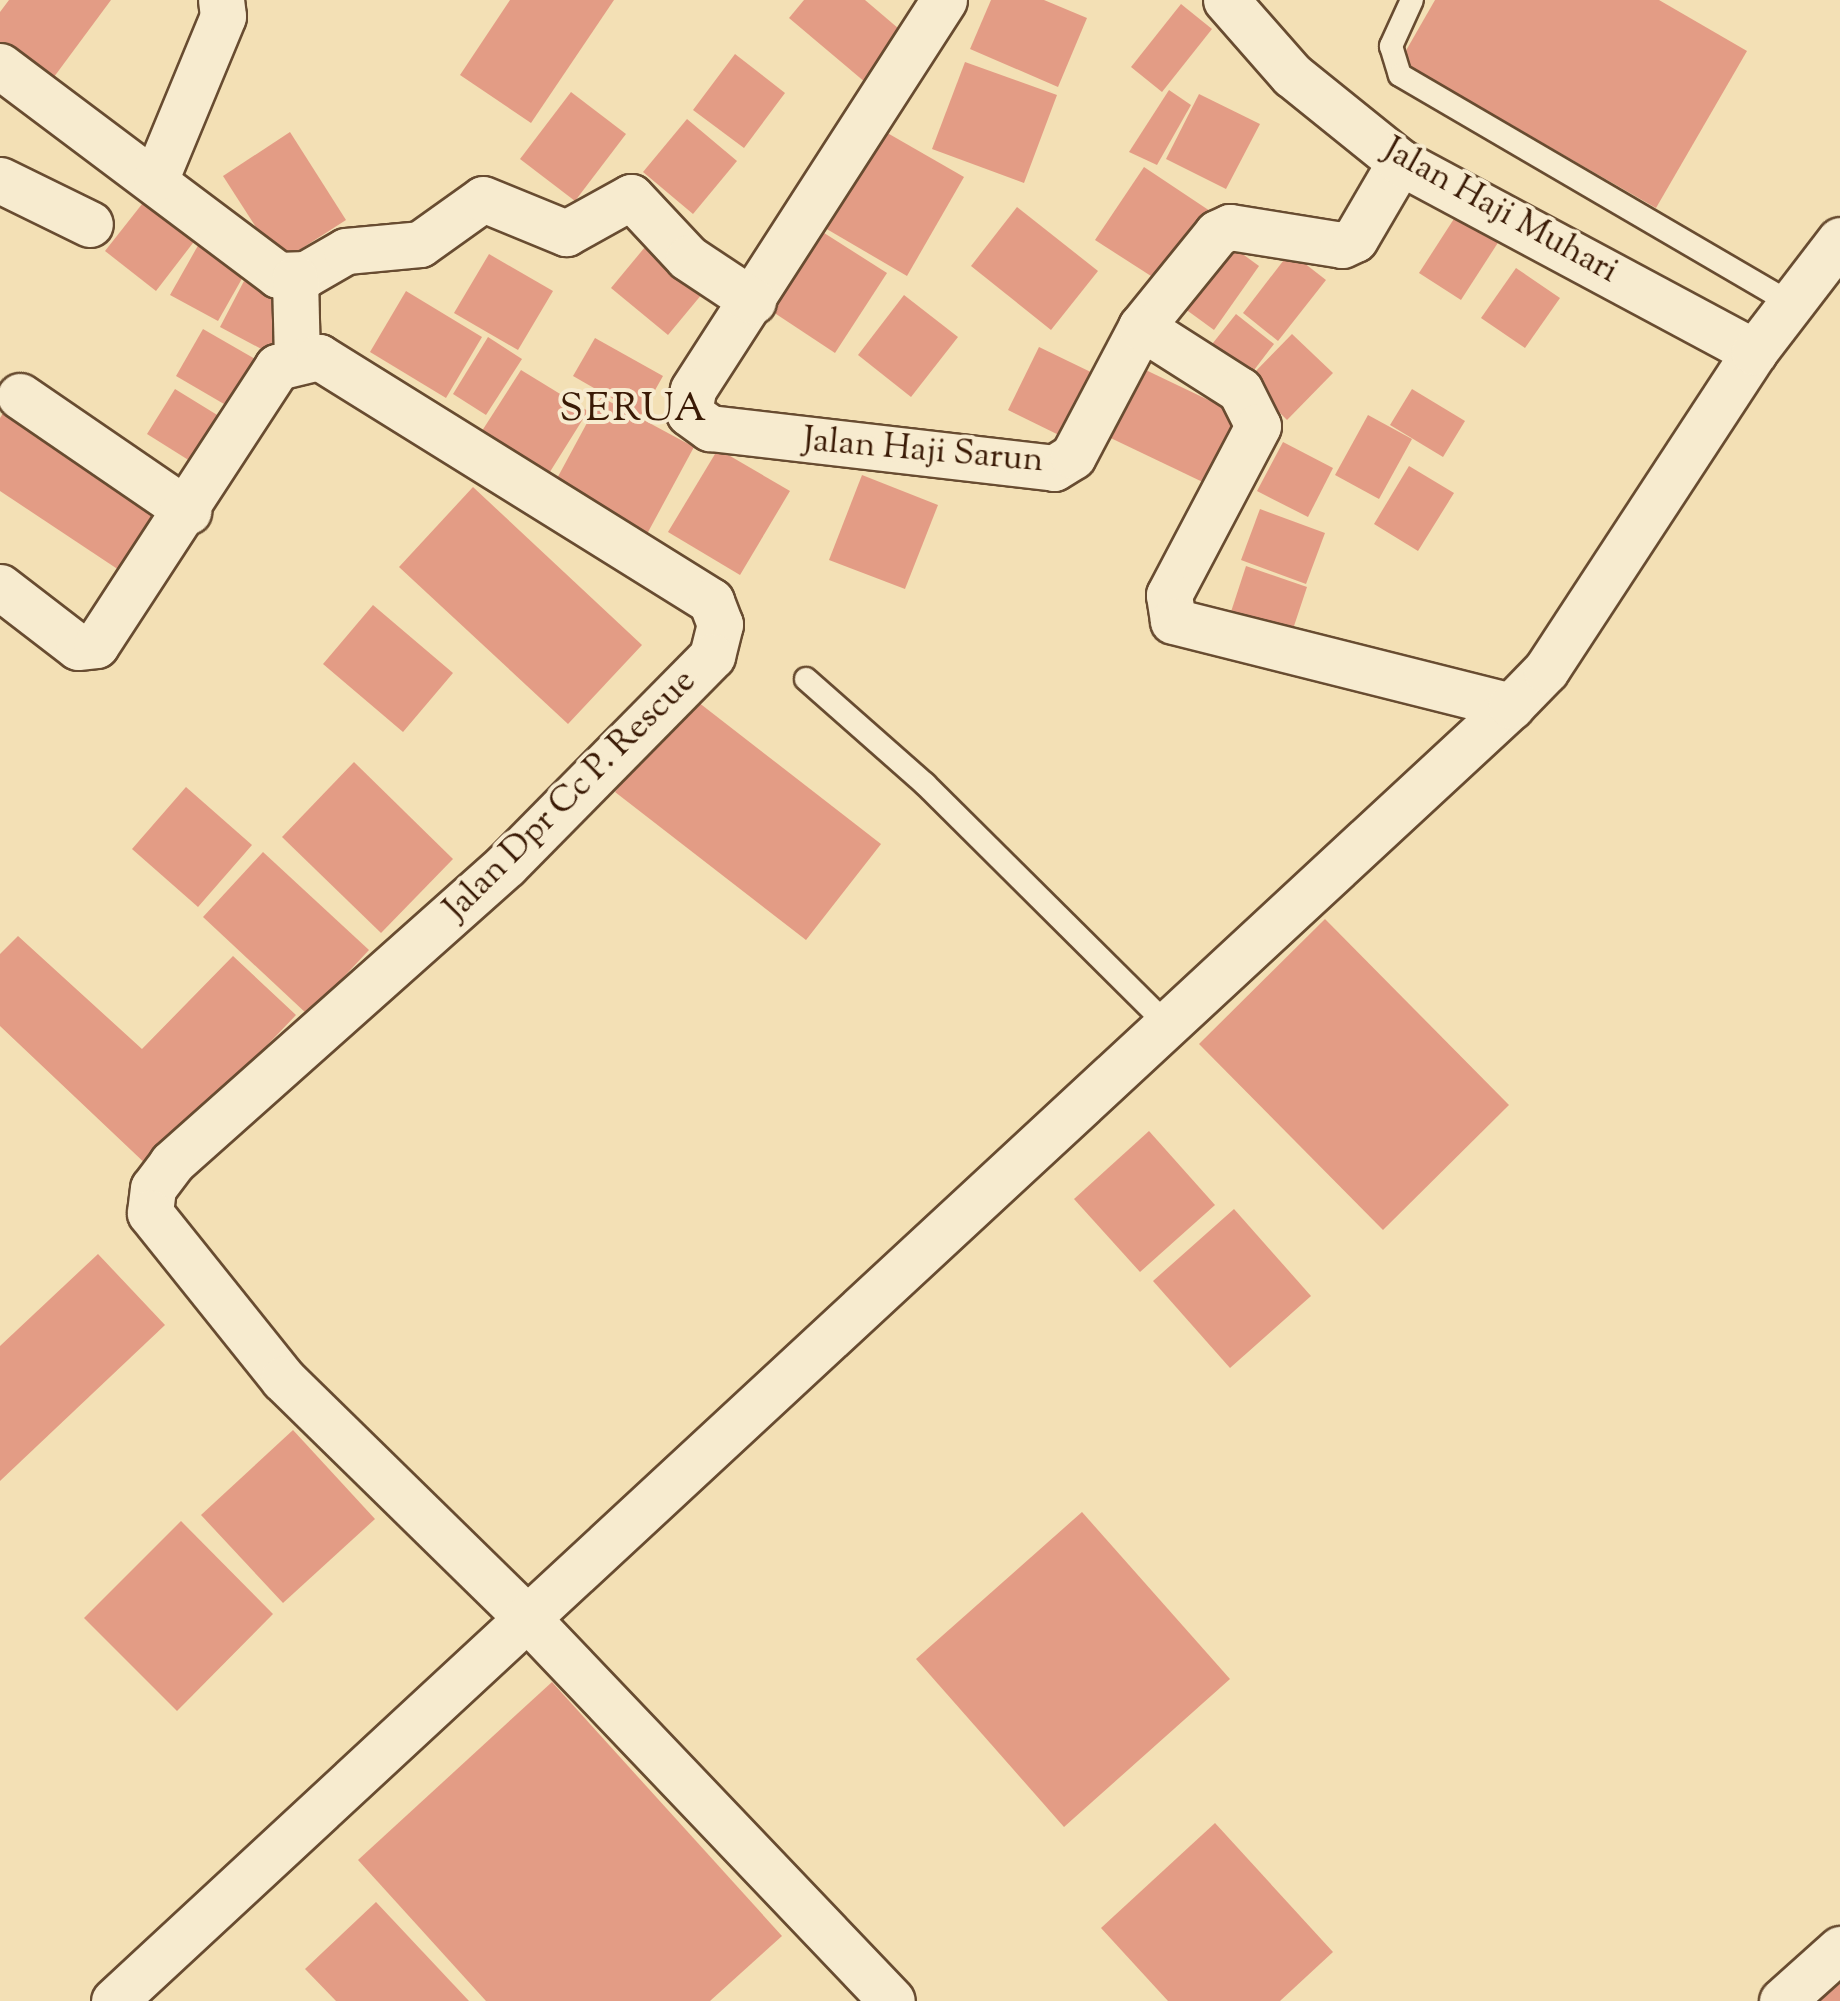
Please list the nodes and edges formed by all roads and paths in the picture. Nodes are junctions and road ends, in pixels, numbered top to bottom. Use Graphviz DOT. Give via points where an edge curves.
graph roads {
  1 [pos="220,0"];
  2 [pos="944,0"];
  3 [pos="1226,0"];
  4 [pos="1412,0"];
  5 [pos="0,66"];
  6 [pos="1400,162"];
  7 [pos="156,178"];
  8 [pos="0,180"];
  9 [pos="90,224"];
  10 [pos="1840,240"];
  11 [pos="295,278"];
  12 [pos="753,302"];
  13 [pos="1790,303"];
  14 [pos="1141,327"];
  15 [pos="1754,352"];
  16 [pos="297,358"];
  17 [pos="20,396"];
  18 [pos="188,511"];
  19 [pos="0,587"];
  20 [pos="806,679"];
  21 [pos="1511,706"];
  22 [pos="1170,1027"];
  23 [pos="526,1616"];
  24 [pos="1840,1948"];
  25 [pos="114,2001"];
  26 [pos="892,2001"];
  27 [pos="1782,2001"];
  1 -- 7 [label="street" via="223,16"];
  2 -- 12 [label="street"];
  3 -- 6 [label="street, Jalan Haji Muhari" via="1292,75"];
  4 -- 13 [label="lane" via="1391,46 1400,76"];
  5 -- 7 [label="street"];
  6 -- 14 [label="street, Jalan Haji Sarun" via="1354,239 1342,245 1287,240 1230,227 1208,240"];
  6 -- 15 [label="street, Jalan Haji Muhari"];
  7 -- 11 [label="street" via="278,275"];
  8 -- 9 [label="street"];
  10 -- 13 [label="street"];
  11 -- 12 [label="street" via="346,251 420,244 483,199 566,233 622,197 638,202 688,258"];
  11 -- 16 [label="street"];
  12 -- 14 [label="street, Jalan Haji Sarun" via="693,390 687,404 696,420 723,433 1054,468 1072,456"];
  13 -- 15 [label="street"];
  14 -- 21 [label="street" via="1240,390 1258,426 1169,595 1173,621"];
  15 -- 21 [label="street" via="1594,602"];
  16 -- 18 [label="street" via="278,367"];
  16 -- 23 [label="street, Jalan Dpr Cc P. Rescue" via="319,357 651,561 712,601 720,624 712,656 606,766 153,1188 150,1213 164,1239 283,1378"];
  17 -- 18 [label="street"];
  18 -- 19 [label="street" via="88,650"];
  20 -- 22 [label="lane" via="925,784"];
  21 -- 22 [label="street"];
  22 -- 23 [label="street"];
  23 -- 25 [label="street"];
  23 -- 26 [label="street, Jalan Dpr Cc P. Rescue"];
  24 -- 27 [label="street"];
}
